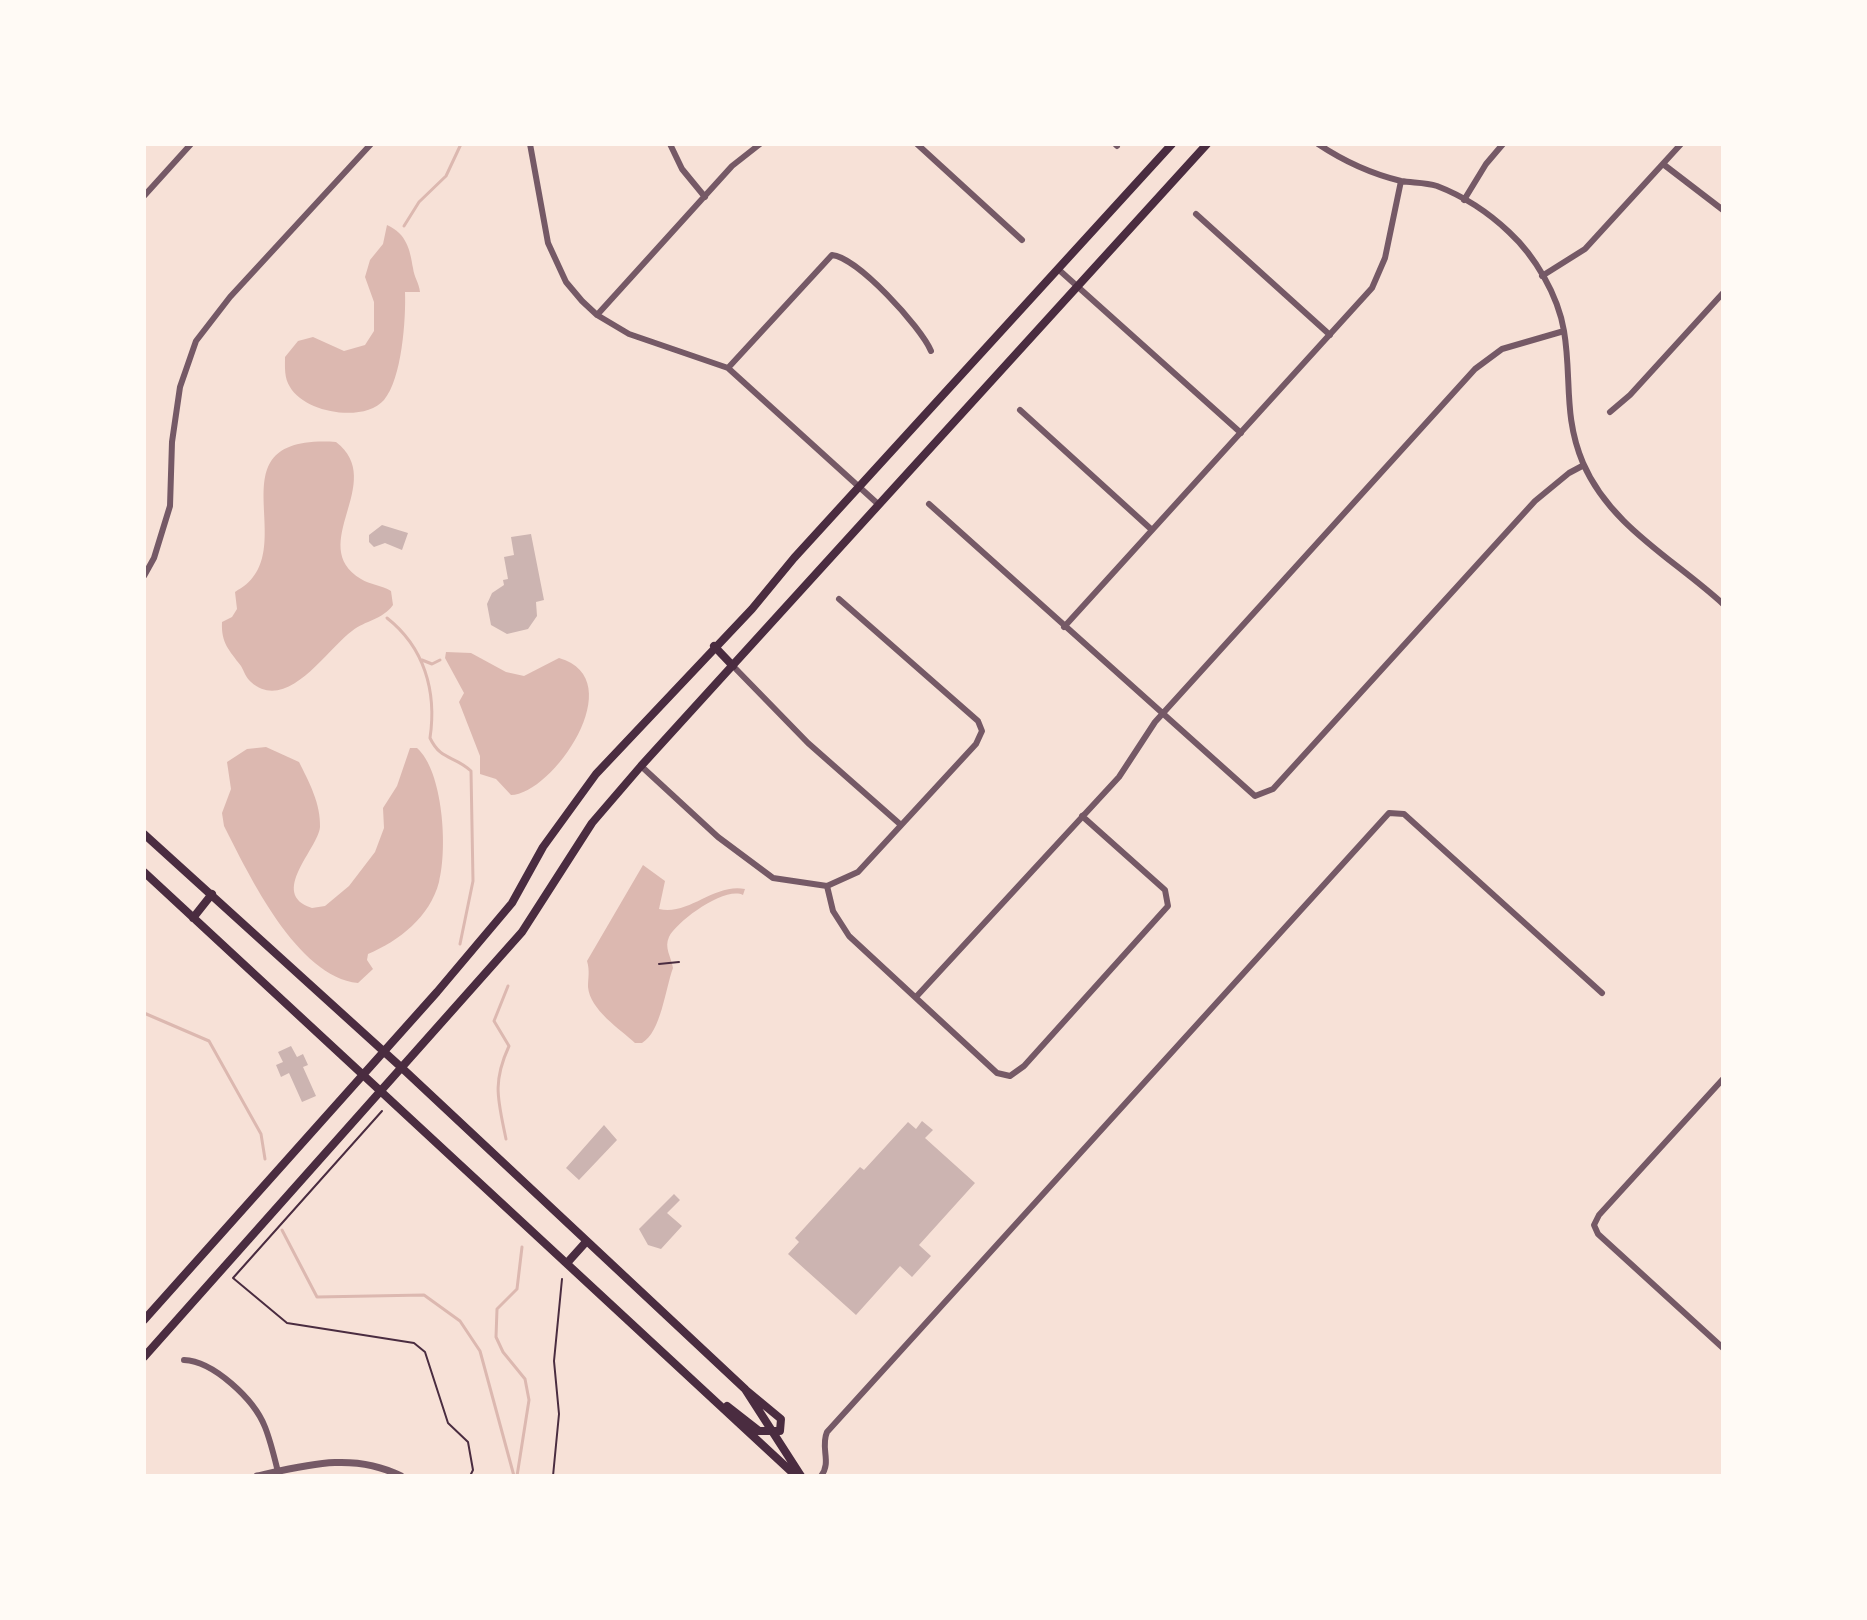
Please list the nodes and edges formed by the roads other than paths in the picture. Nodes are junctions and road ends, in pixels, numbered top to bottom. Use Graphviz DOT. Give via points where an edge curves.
graph roads {
  1 [pos="191,144"];
  2 [pos="371,144"];
  3 [pos="530,144"];
  4 [pos="670,144"];
  5 [pos="760,144"];
  6 [pos="917,144"];
  7 [pos="1172,144"];
  8 [pos="1207,144"];
  9 [pos="1318,144"];
  10 [pos="1503,144"];
  11 [pos="1681,144"];
  12 [pos="1663,164"];
  13 [pos="1401,181"];
  14 [pos="144,196"];
  15 [pos="705,197"];
  16 [pos="1464,200"];
  17 [pos="1723,210"];
  18 [pos="1196,214"];
  19 [pos="1022,240"];
  20 [pos="1058,269"];
  21 [pos="1542,276"];
  22 [pos="1076,286"];
  23 [pos="1723,293"];
  24 [pos="597,315"];
  25 [pos="1564,331"];
  26 [pos="1330,335"];
  27 [pos="931,351"];
  28 [pos="728,368"];
  29 [pos="1020,410"];
  30 [pos="1610,412"];
  31 [pos="1241,433"];
  32 [pos="1584,465"];
  33 [pos="861,488"];
  34 [pos="878,504"];
  35 [pos="929,504"];
  36 [pos="1152,530"];
  37 [pos="144,576"];
  38 [pos="839,599"];
  39 [pos="1723,604"];
  40 [pos="1064,627"];
  41 [pos="714,646"];
  42 [pos="733,666"];
  43 [pos="1161,716"];
  44 [pos="641,766"];
  45 [pos="1082,816"];
  46 [pos="901,825"];
  47 [pos="144,834"];
  48 [pos="144,872"];
  49 [pos="827,886"];
  50 [pos="212,894"];
  51 [pos="193,918"];
  52 [pos="1602,993"];
  53 [pos="916,997"];
  54 [pos="384,1051"];
  55 [pos="402,1068"];
  56 [pos="363,1073"];
  57 [pos="1723,1079"];
  58 [pos="383,1091"];
  59 [pos="585,1243"];
  60 [pos="567,1263"];
  61 [pos="144,1320"];
  62 [pos="1723,1348"];
  63 [pos="144,1357"];
  64 [pos="184,1360"];
  65 [pos="701,1389"];
  66 [pos="745,1389"];
  67 [pos="774,1434"];
  68 [pos="278,1474"];
  69 [pos="257,1476"];
  70 [pos="401,1476"];
  71 [pos="799,1476"];
  72 [pos="821,1476"];
  1 -- 14 [label="street"];
  2 -- 37 [label="street" via="196,341 180,387 170,506"];
  3 -- 24 [label="street" via="548,243 566,282"];
  4 -- 15 [label="street"];
  5 -- 15 [label="street"];
  6 -- 19 [label="street"];
  7 -- 20 [label="main road"];
  8 -- 22 [label="main road"];
  9 -- 13 [label="street"];
  10 -- 16 [label="street"];
  11 -- 12 [label="street"];
  12 -- 17 [label="street"];
  12 -- 21 [label="street" via="1585,249"];
  13 -- 16 [label="street" via="1436,186"];
  13 -- 26 [label="street" via="1379,274"];
  15 -- 24 [label="street"];
  16 -- 21 [label="street" via="1510,233"];
  18 -- 26 [label="street"];
  20 -- 22 [label="street"];
  20 -- 33 [label="main road"];
  21 -- 25 [label="street"];
  22 -- 31 [label="street"];
  22 -- 34 [label="main road"];
  23 -- 30 [label="street"];
  24 -- 28 [label="street" via="646,341"];
  25 -- 32 [label="street" via="1570,423"];
  25 -- 43 [label="street" via="1502,349 1475,369"];
  26 -- 31 [label="street"];
  27 -- 28 [label="street" via="910,318 847,260 832,255"];
  28 -- 33 [label="street"];
  29 -- 36 [label="street"];
  31 -- 36 [label="street"];
  32 -- 39 [label="street" via="1629,527"];
  32 -- 43 [label="street" via="1535,501 1262,795 1244,790"];
  33 -- 34 [label="street"];
  33 -- 41 [label="main road"];
  34 -- 42 [label="main road"];
  35 -- 40 [label="street"];
  36 -- 40 [label="street"];
  38 -- 46 [label="street" via="981,725 976,744"];
  40 -- 43 [label="street"];
  41 -- 42 [label="main road"];
  41 -- 54 [label="main road" via="596,774 543,847 512,903"];
  42 -- 44 [label="main road"];
  42 -- 46 [label="street" via="808,743"];
  43 -- 45 [label="street" via="1119,777"];
  44 -- 49 [label="street" via="718,837 773,878"];
  44 -- 55 [label="main road" via="592,823 522,932"];
  45 -- 53 [label="street"];
  45 -- 53 [label="street" via="1165,890 1169,900 1032,1058 1010,1076 997,1073"];
  46 -- 49 [label="street" via="858,872"];
  47 -- 50 [label="main road"];
  48 -- 51 [label="main road"];
  49 -- 53 [label="street" via="833,911 849,936"];
  50 -- 51 [label="main road"];
  50 -- 54 [label="main road"];
  51 -- 56 [label="main road"];
  52 -- 72 [label="street" via="1404,814 1389,813 827,1432 827,1467"];
  54 -- 55 [label="main road"];
  54 -- 56 [label="main road"];
  55 -- 58 [label="main road"];
  55 -- 59 [label="main road"];
  56 -- 58 [label="main road"];
  56 -- 61 [label="main road"];
  57 -- 62 [label="street" via="1594,1225"];
  58 -- 60 [label="main road"];
  58 -- 63 [label="main road"];
  59 -- 60 [label="main road"];
  59 -- 66 [label="main road"];
  60 -- 65 [label="main road"];
  64 -- 68 [label="street" via="195,1360 247,1400 264,1424"];
  65 -- 67 [label="main road" via="759,1431"];
  65 -- 71 [label="main road"];
  66 -- 67 [label="main road"];
  66 -- 67 [label="main road" via="781,1419 782,1429"];
  67 -- 71 [label="main road"];
  68 -- 69 [label="street"];
  68 -- 70 [label="street" via="342,1461"];
}
